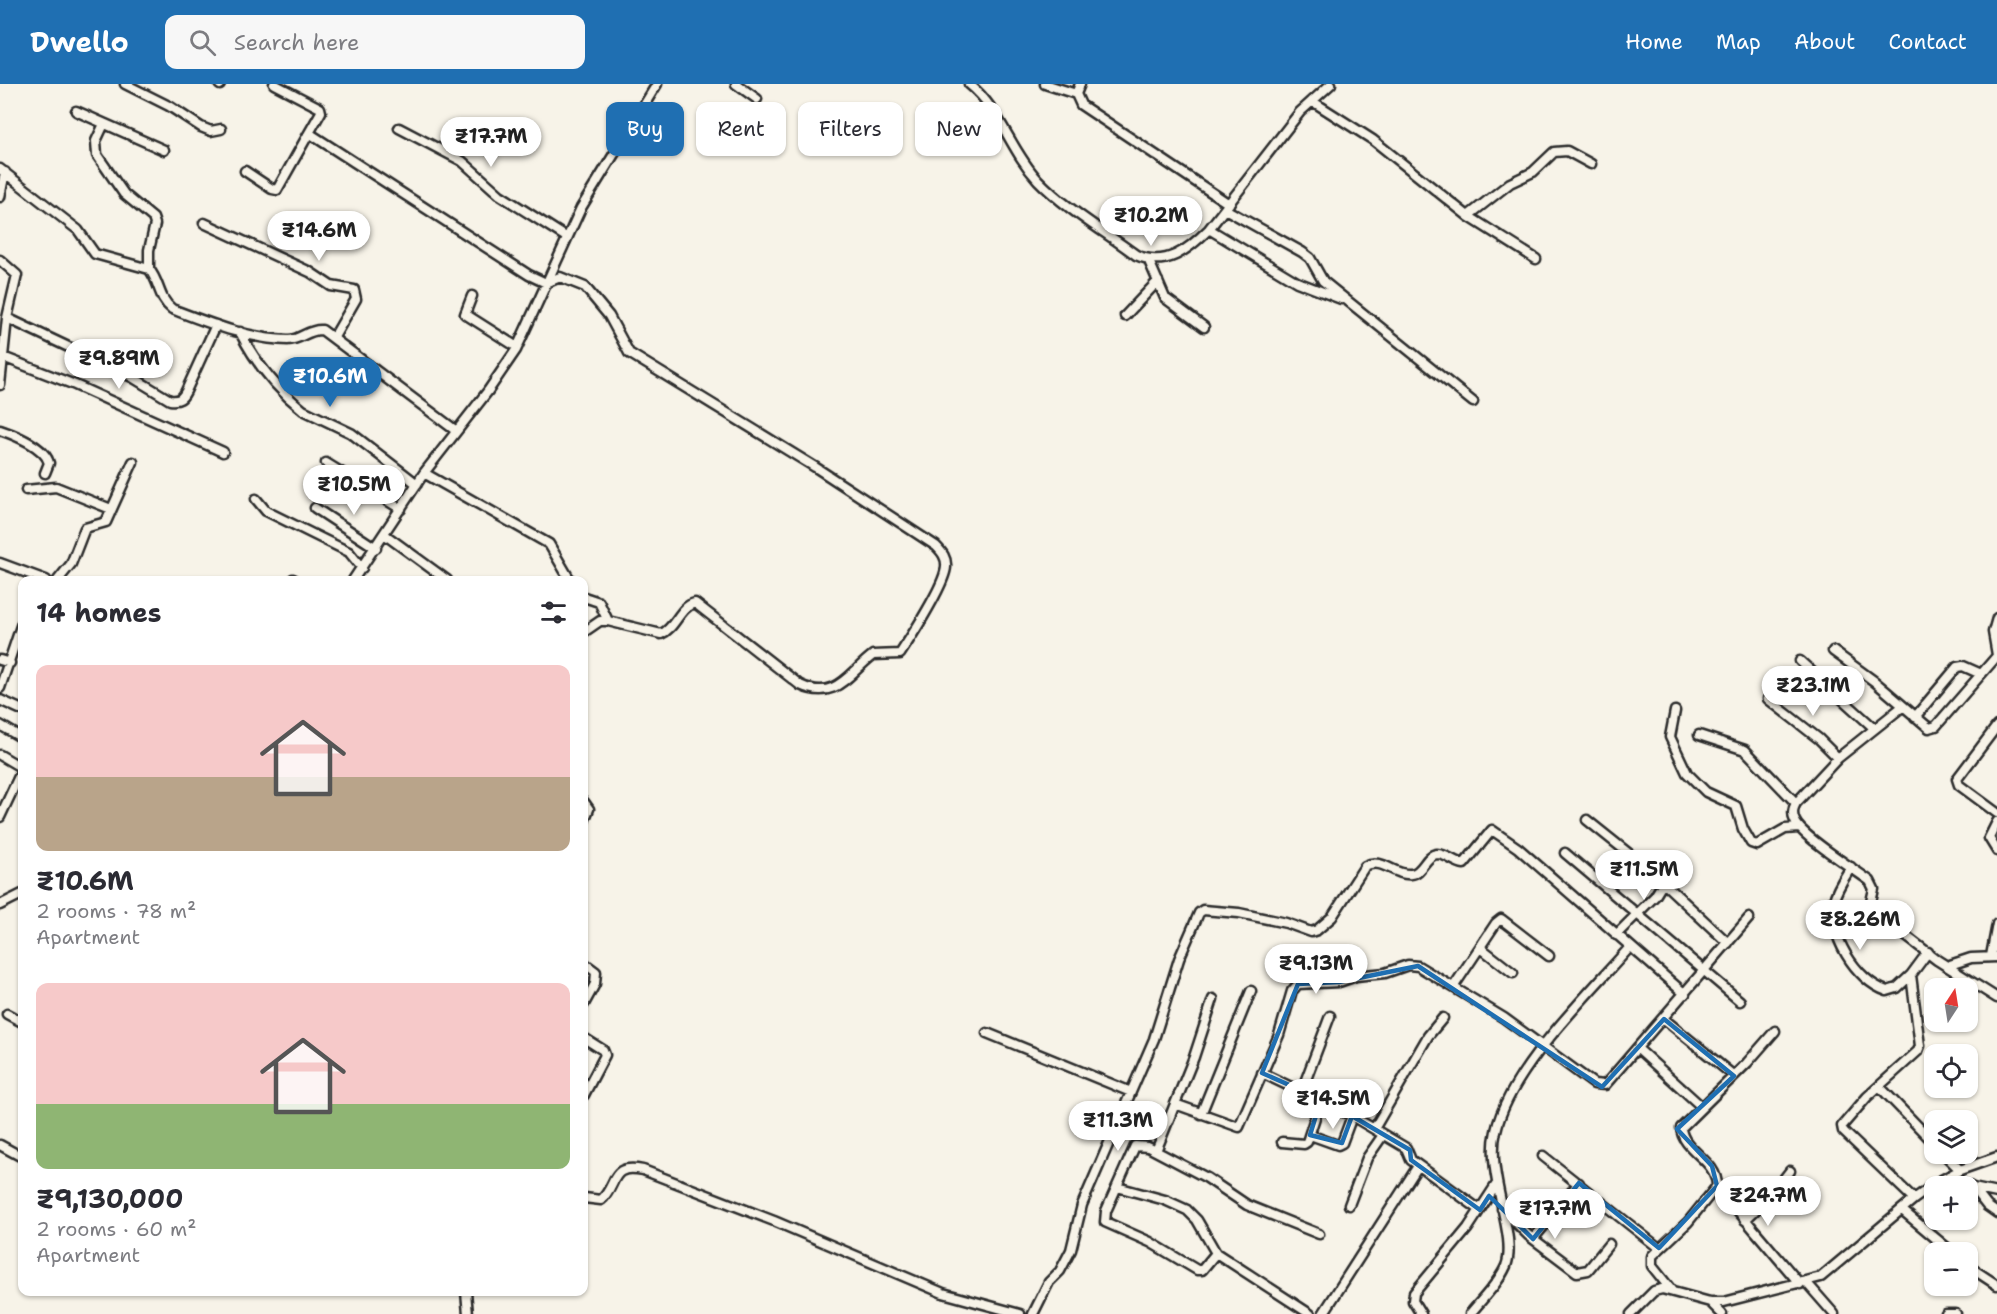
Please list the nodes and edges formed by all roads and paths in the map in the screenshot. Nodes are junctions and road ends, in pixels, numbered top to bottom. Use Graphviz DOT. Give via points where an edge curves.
graph roads {
  1 [pos="125,84"];
  2 [pos="274,84"];
  3 [pos="657,84"];
  4 [pos="736,84"];
  5 [pos="969,84"];
  6 [pos="1046,84"];
  7 [pos="1080,84"];
  8 [pos="1330,84"];
  9 [pos="1077,94"];
  10 [pos="757,99"];
  11 [pos="1312,101"];
  12 [pos="76,111"];
  13 [pos="104,124"];
  14 [pos="399,128"];
  15 [pos="221,129"];
  16 [pos="309,133"];
  17 [pos="164,150"];
  18 [pos="1591,164"];
  19 [pos="2,170"];
  20 [pos="245,171"];
  21 [pos="0,197"];
  22 [pos="1227,206"];
  23 [pos="1468,216"];
  24 [pos="204,223"];
  25 [pos="1209,229"];
  26 [pos="566,237"];
  27 [pos="0,260"];
  28 [pos="1536,260"];
  29 [pos="1149,261"];
  30 [pos="149,269"];
  31 [pos="1158,281"];
  32 [pos="546,283"];
  33 [pos="472,296"];
  34 [pos="1346,300"];
  35 [pos="1125,316"];
  36 [pos="7,318"];
  37 [pos="216,325"];
  38 [pos="1204,327"];
  39 [pos="240,332"];
  40 [pos="334,337"];
  41 [pos="517,347"];
  42 [pos="3,357"];
  43 [pos="0,385"];
  44 [pos="1473,402"];
  45 [pos="0,430"];
  46 [pos="455,430"];
  47 [pos="223,452"];
  48 [pos="133,462"];
  49 [pos="326,463"];
  50 [pos="45,472"];
  51 [pos="424,474"];
  52 [pos="417,484"];
  53 [pos="26,490"];
  54 [pos="256,499"];
  55 [pos="315,508"];
  56 [pos="401,508"];
  57 [pos="111,509"];
  58 [pos="384,534"];
  59 [pos="376,548"];
  60 [pos="0,563"];
  61 [pos="362,568"];
  62 [pos="35,576"];
  63 [pos="61,576"];
  64 [pos="356,576"];
  65 [pos="442,576"];
  66 [pos="568,576"];
  67 [pos="588,598"];
  68 [pos="1997,618"];
  69 [pos="608,621"];
  70 [pos="588,629"];
  71 [pos="18,641"];
  72 [pos="1833,651"];
  73 [pos="1997,655"];
  74 [pos="0,660"];
  75 [pos="1800,660"];
  76 [pos="10,663"];
  77 [pos="1981,674"];
  78 [pos="0,688"];
  79 [pos="1768,699"];
  80 [pos="0,700"];
  81 [pos="1902,707"];
  82 [pos="18,708"];
  83 [pos="1675,711"];
  84 [pos="1915,717"];
  85 [pos="0,725"];
  86 [pos="1997,726"];
  87 [pos="1874,728"];
  88 [pos="1699,735"];
  89 [pos="18,736"];
  90 [pos="0,755"];
  91 [pos="1838,758"];
  92 [pos="18,766"];
  93 [pos="18,778"];
  94 [pos="1796,802"];
  95 [pos="1997,813"];
  96 [pos="0,817"];
  97 [pos="1587,820"];
  98 [pos="1997,822"];
  99 [pos="1799,828"];
  100 [pos="1997,851"];
  101 [pos="1565,852"];
  102 [pos="1851,867"];
  103 [pos="1663,883"];
  104 [pos="18,896"];
  105 [pos="0,905"];
  106 [pos="1636,912"];
  107 [pos="1749,918"];
  108 [pos="1997,924"];
  109 [pos="1616,935"];
  110 [pos="1728,943"];
  111 [pos="1630,947"];
  112 [pos="1481,948"];
  113 [pos="1928,952"];
  114 [pos="1548,956"];
  115 [pos="1994,956"];
  116 [pos="588,966"];
  117 [pos="1947,966"];
  118 [pos="1705,971"];
  119 [pos="1513,973"];
  120 [pos="1911,975"];
  121 [pos="1454,986"];
  122 [pos="1251,992"];
  123 [pos="1685,994"];
  124 [pos="588,996"];
  125 [pos="1997,998"];
  126 [pos="1213,999"];
  127 [pos="1740,1001"];
  128 [pos="6,1014"];
  129 [pos="1330,1016"];
  130 [pos="1443,1018"];
  131 [pos="1664,1019"];
  132 [pos="18,1020"];
  133 [pos="1774,1031"];
  134 [pos="987,1033"];
  135 [pos="588,1041"];
  136 [pos="1544,1047"];
  137 [pos="1638,1049"];
  138 [pos="1262,1073"];
  139 [pos="1734,1076"];
  140 [pos="1880,1087"];
  141 [pos="588,1088"];
  142 [pos="1302,1090"];
  143 [pos="1131,1092"];
  144 [pos="1321,1099"];
  145 [pos="1175,1104"];
  146 [pos="1702,1107"];
  147 [pos="1201,1114"];
  148 [pos="1353,1116"];
  149 [pos="1374,1129"];
  150 [pos="1924,1133"];
  151 [pos="1383,1134"];
  152 [pos="1310,1135"];
  153 [pos="1282,1142"];
  154 [pos="0,1144"];
  155 [pos="1155,1152"];
  156 [pos="18,1155"];
  157 [pos="1543,1156"];
  158 [pos="1997,1156"];
  159 [pos="1954,1164"];
  160 [pos="1419,1166"];
  161 [pos="1960,1170"];
  162 [pos="1791,1171"];
  163 [pos="1949,1176"];
  164 [pos="1579,1183"];
  165 [pos="1496,1185"];
  166 [pos="1717,1186"];
  167 [pos="1117,1187"];
  168 [pos="1978,1189"];
  169 [pos="1924,1192"];
  170 [pos="1997,1193"];
  171 [pos="1978,1194"];
  172 [pos="588,1198"];
  173 [pos="1914,1199"];
  174 [pos="1348,1205"];
  175 [pos="1502,1209"];
  176 [pos="1480,1210"];
  177 [pos="1902,1210"];
  178 [pos="1997,1213"];
  179 [pos="1745,1220"];
  180 [pos="1319,1234"];
  181 [pos="1533,1239"];
  182 [pos="1940,1242"];
  183 [pos="1609,1244"];
  184 [pos="1659,1248"];
  185 [pos="1216,1253"];
  186 [pos="1978,1273"];
  187 [pos="1803,1283"];
  188 [pos="1997,1285"];
  189 [pos="1672,1291"];
  190 [pos="466,1296"];
  191 [pos="1710,1302"];
  192 [pos="468,1314"];
  193 [pos="1020,1314"];
  194 [pos="1034,1314"];
  195 [pos="1310,1314"];
  196 [pos="1323,1314"];
  197 [pos="1421,1314"];
  198 [pos="1470,1314"];
  199 [pos="1631,1314"];
  200 [pos="1722,1314"];
  201 [pos="1834,1314"];
  202 [pos="1946,1314"];
  203 [pos="1956,1314"];
  1 -- 15 [label="street" via="201,127"];
  2 -- 16 [label="street" via="320,108"];
  3 -- 26 [label="street"];
  4 -- 10 [label="street"];
  5 -- 29 [label="street" via="984,96 1038,180"];
  6 -- 9 [label="street"];
  7 -- 9 [label="street"];
  8 -- 11 [label="street"];
  9 -- 22 [label="street" via="1081,105"];
  11 -- 22 [label="street" via="1281,134"];
  11 -- 23 [label="street" via="1403,161"];
  12 -- 13 [label="street"];
  13 -- 17 [label="street"];
  13 -- 30 [label="street" via="96,141 98,154 124,194 155,224"];
  14 -- 26 [label="street" via="462,161 500,195"];
  16 -- 20 [label="street" via="277,190"];
  16 -- 32 [label="street"];
  18 -- 23 [label="street" via="1567,151 1554,152 1533,172 1510,183"];
  19 -- 21 [label="street"];
  19 -- 30 [label="street" via="78,230 95,254"];
  22 -- 25 [label="street"];
  22 -- 34 [label="street" via="1310,258 1323,281"];
  23 -- 28 [label="street"];
  24 -- 40 [label="street" via="310,272 331,286 354,290 356,299"];
  25 -- 29 [label="street" via="1178,254 1163,261"];
  25 -- 34 [label="street" via="1297,282"];
  26 -- 32 [label="street"];
  27 -- 36 [label="street" via="18,275"];
  29 -- 31 [label="street"];
  30 -- 37 [label="street" via="165,303 172,309"];
  31 -- 35 [label="street"];
  31 -- 38 [label="street" via="1173,306"];
  32 -- 41 [label="street"];
  32 -- 69 [label="street" via="560,277 585,287 609,316 629,353 815,467 936,546 945,558 941,584 900,654 873,655 847,680 819,691 800,685 695,603 686,607 662,634"];
  33 -- 41 [label="street" via="465,314"];
  34 -- 44 [label="street"];
  36 -- 37 [label="street" via="176,401 186,391"];
  36 -- 42 [label="street"];
  37 -- 39 [label="street"];
  39 -- 40 [label="street" via="292,340 314,329"];
  39 -- 52 [label="street" via="253,357 294,403 365,442"];
  40 -- 46 [label="street" via="372,370"];
  41 -- 46 [label="street" via="488,392"];
  42 -- 43 [label="street"];
  42 -- 47 [label="street"];
  45 -- 50 [label="street" via="45,455 49,463"];
  46 -- 51 [label="street"];
  48 -- 57 [label="street"];
  49 -- 56 [label="street"];
  51 -- 52 [label="street"];
  51 -- 66 [label="street" via="549,544"];
  52 -- 56 [label="street"];
  53 -- 57 [label="street" via="56,487"];
  54 -- 61 [label="street" via="263,509 349,552"];
  55 -- 59 [label="street"];
  56 -- 58 [label="street"];
  57 -- 63 [label="street" via="103,525 85,528 71,564"];
  58 -- 59 [label="street"];
  58 -- 65 [label="street"];
  59 -- 61 [label="street"];
  60 -- 62 [label="street"];
  61 -- 64 [label="street"];
  67 -- 69 [label="street" via="599,602"];
  68 -- 73 [label="street" via="1993,632"];
  69 -- 70 [label="street" via="600,621"];
  71 -- 76 [label="street"];
  72 -- 81 [label="street"];
  73 -- 77 [label="street"];
  74 -- 76 [label="street"];
  75 -- 87 [label="street"];
  76 -- 78 [label="street"];
  77 -- 84 [label="street" via="1957,667"];
  77 -- 84 [label="street" via="1933,728"];
  79 -- 91 [label="street"];
  80 -- 82 [label="street"];
  81 -- 84 [label="street"];
  81 -- 87 [label="street"];
  83 -- 99 [label="street" via="1670,737 1679,759 1697,785 1736,806 1751,843 1757,845 1785,829"];
  85 -- 89 [label="street"];
  86 -- 95 [label="street" via="1957,779 1959,785"];
  87 -- 91 [label="street"];
  88 -- 94 [label="street" via="1744,750"];
  90 -- 92 [label="street"];
  91 -- 94 [label="street"];
  93 -- 96 [label="street"];
  94 -- 99 [label="street" via="1793,814"];
  97 -- 103 [label="street"];
  98 -- 100 [label="street" via="1989,838"];
  99 -- 102 [label="street"];
  101 -- 106 [label="street"];
  102 -- 113 [label="street" via="1873,886 1869,902 1875,912"];
  102 -- 120 [label="street" via="1834,901 1833,916 1843,949 1852,964 1878,988 1897,988"];
  103 -- 106 [label="street" via="1655,896"];
  103 -- 110 [label="street"];
  104 -- 105 [label="street"];
  106 -- 109 [label="street"];
  106 -- 118 [label="street"];
  107 -- 110 [label="street"];
  108 -- 115 [label="street"];
  109 -- 111 [label="street"];
  109 -- 143 [label="street" via="1518,848 1492,830 1464,864 1438,854 1410,874 1377,863 1365,866 1332,917 1311,932 1286,922 1203,910 1179,959 1154,1039"];
  110 -- 118 [label="street"];
  111 -- 123 [label="street"];
  111 -- 136 [label="street"];
  112 -- 114 [label="street" via="1501,919"];
  112 -- 119 [label="street"];
  112 -- 121 [label="street"];
  113 -- 117 [label="street"];
  113 -- 120 [label="street"];
  115 -- 117 [label="street"];
  116 -- 124 [label="street" via="597,978"];
  117 -- 125 [label="street"];
  118 -- 123 [label="street"];
  118 -- 127 [label="street"];
  120 -- 140 [label="street" via="1920,1046"];
  121 -- 136 [label="street"];
  121 -- 138 [label="street" via="1428,970 1408,965 1339,982 1298,984"];
  122 -- 147 [label="street"];
  123 -- 131 [label="street"];
  126 -- 145 [label="street"];
  128 -- 132 [label="street"];
  129 -- 142 [label="street"];
  130 -- 149 [label="street" via="1428,1036"];
  131 -- 137 [label="street"];
  131 -- 139 [label="street"];
  133 -- 139 [label="street"];
  134 -- 143 [label="street"];
  135 -- 141 [label="street" via="605,1055"];
  136 -- 137 [label="street" via="1600,1086"];
  136 -- 165 [label="street" via="1517,1084 1496,1130"];
  137 -- 146 [label="street"];
  138 -- 142 [label="street"];
  138 -- 147 [label="street" via="1239,1127"];
  139 -- 146 [label="street"];
  140 -- 150 [label="street"];
  140 -- 173 [label="street" via="1844,1121 1843,1131"];
  142 -- 144 [label="street"];
  143 -- 194 [label="street" via="1082,1205 1067,1259 1049,1282"];
  144 -- 148 [label="street"];
  144 -- 152 [label="street"];
  145 -- 147 [label="street"];
  145 -- 155 [label="street"];
  146 -- 166 [label="street" via="1683,1124 1681,1134 1712,1166"];
  148 -- 149 [label="street"];
  148 -- 152 [label="street" via="1338,1145"];
  149 -- 151 [label="street"];
  151 -- 160 [label="street" via="1406,1148"];
  151 -- 174 [label="street" via="1367,1158"];
  152 -- 153 [label="street" via="1304,1144"];
  154 -- 156 [label="street"];
  155 -- 167 [label="street" via="1135,1146"];
  155 -- 180 [label="street" via="1207,1178 1247,1205"];
  157 -- 164 [label="street"];
  158 -- 161 [label="street"];
  159 -- 161 [label="street"];
  160 -- 176 [label="street"];
  160 -- 196 [label="street"];
  161 -- 163 [label="street"];
  162 -- 179 [label="street"];
  164 -- 181 [label="street"];
  164 -- 184 [label="street"];
  165 -- 175 [label="street"];
  165 -- 176 [label="street"];
  166 -- 179 [label="street"];
  166 -- 184 [label="street" via="1688,1222"];
  167 -- 185 [label="street" via="1187,1210"];
  167 -- 185 [label="street" via="1105,1216 1109,1225 1150,1242 1197,1270 1206,1266"];
  168 -- 170 [label="street"];
  169 -- 173 [label="street"];
  171 -- 178 [label="street"];
  172 -- 193 [label="street" via="601,1200 618,1172 626,1168 643,1170 944,1293"];
  173 -- 177 [label="street"];
  175 -- 181 [label="street"];
  175 -- 198 [label="street" via="1509,1258 1497,1281"];
  176 -- 197 [label="street" via="1414,1293 1413,1301"];
  177 -- 182 [label="street"];
  177 -- 187 [label="street" via="1830,1272"];
  179 -- 187 [label="street"];
  181 -- 183 [label="street" via="1577,1272 1583,1272"];
  184 -- 189 [label="street" via="1652,1256 1652,1266"];
  185 -- 195 [label="street"];
  186 -- 188 [label="street"];
  187 -- 191 [label="street"];
  187 -- 201 [label="street"];
  189 -- 191 [label="street"];
  189 -- 199 [label="street" via="1654,1292"];
  190 -- 192 [label="street"];
  191 -- 200 [label="street"];
  202 -- 203 [label="street"];
}
